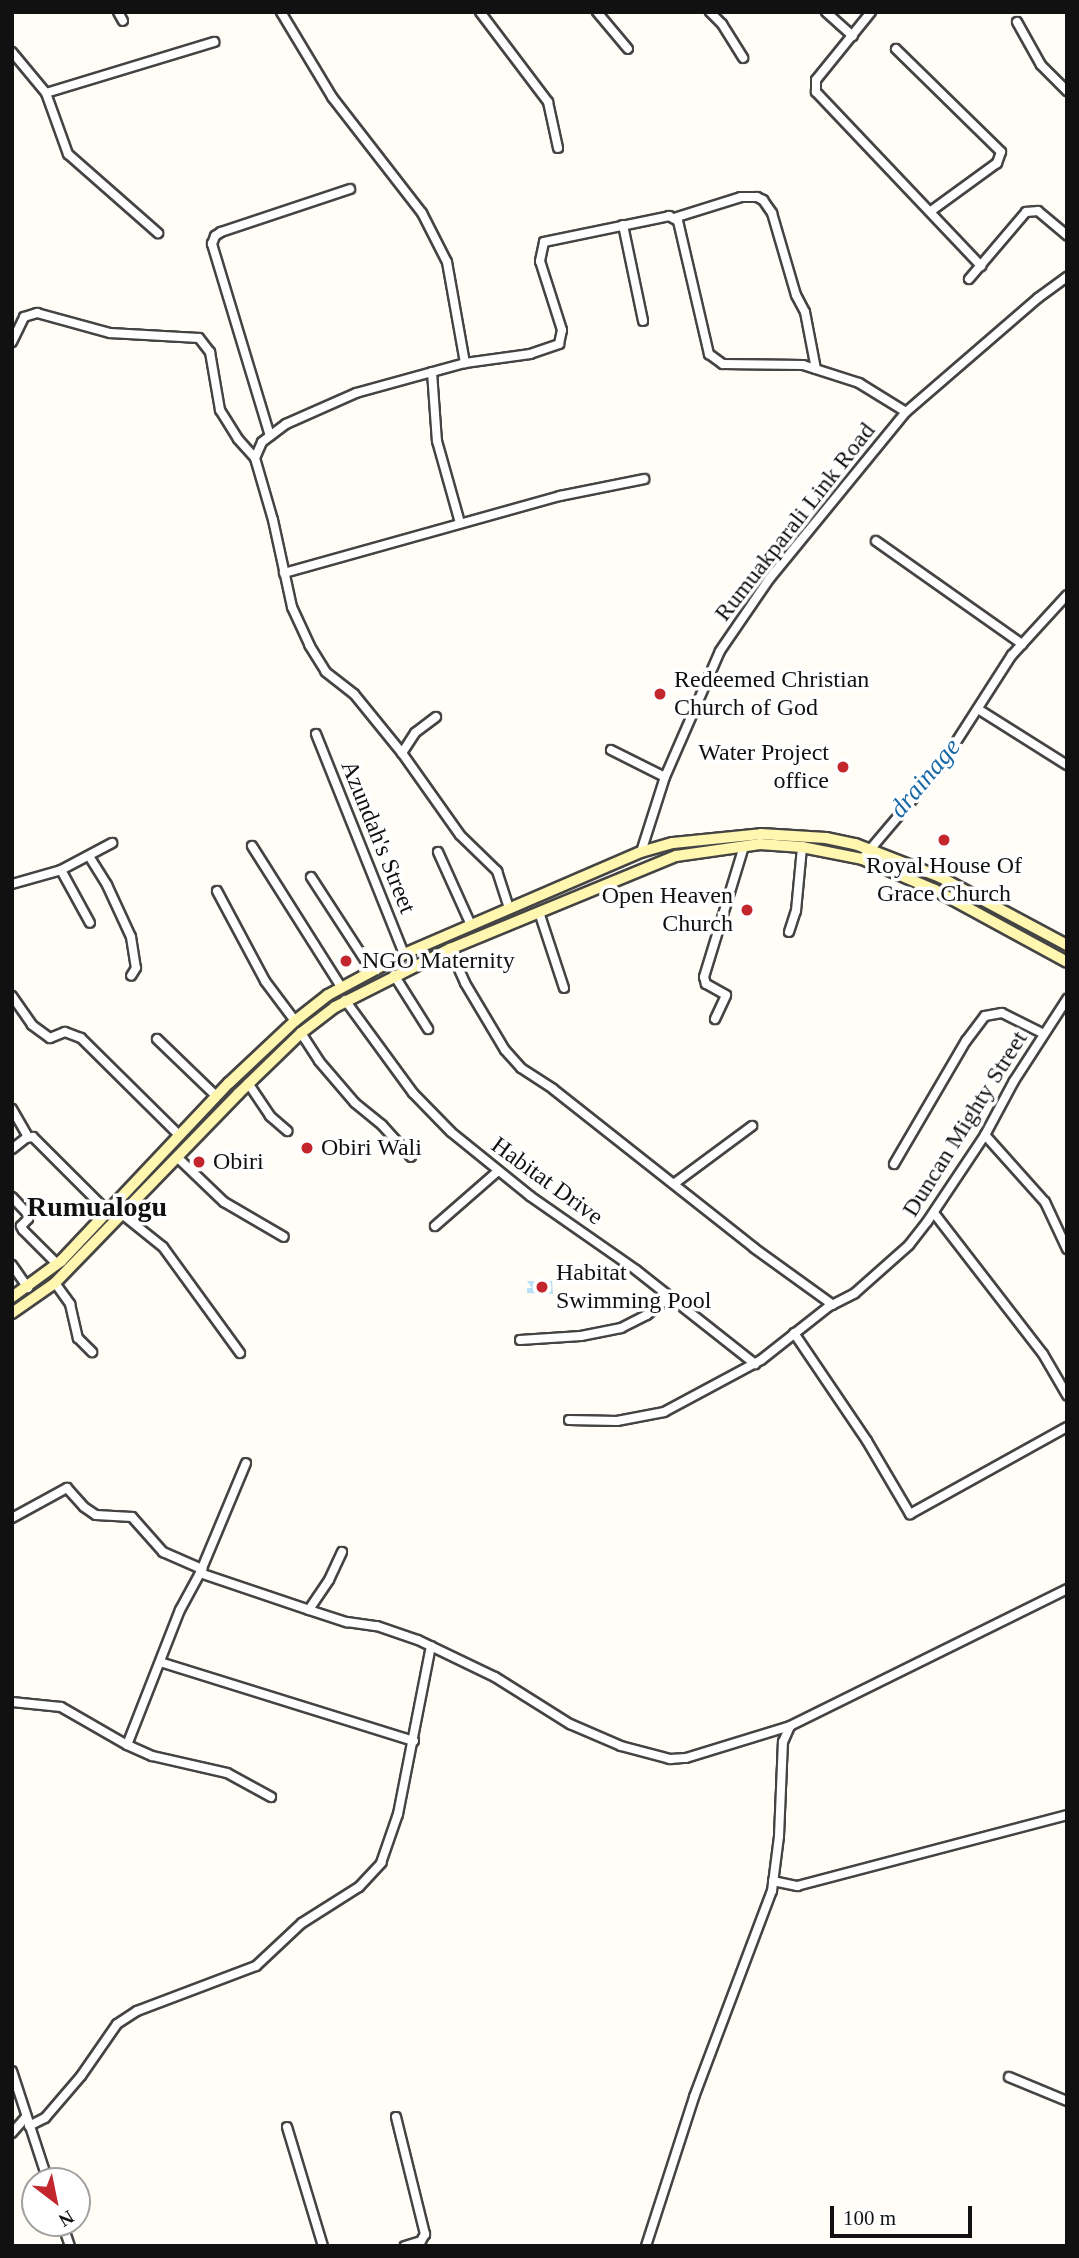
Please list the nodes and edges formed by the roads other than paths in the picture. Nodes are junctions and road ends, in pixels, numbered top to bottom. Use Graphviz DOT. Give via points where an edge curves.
graph roads {
  1 [pos="281,12"];
  2 [pos="480,12"];
  3 [pos="597,12"];
  4 [pos="710,12"];
  5 [pos="826,12"];
  6 [pos="871,12"];
  7 [pos="1017,22"];
  8 [pos="853,36"];
  9 [pos="214,42"];
  10 [pos="628,49"];
  11 [pos="896,49"];
  12 [pos="12,52"];
  13 [pos="743,58"];
  14 [pos="1067,91"];
  15 [pos="46,93"];
  16 [pos="558,148"];
  17 [pos="350,189"];
  18 [pos="931,211"];
  19 [pos="674,218"];
  20 [pos="623,225"];
  21 [pos="158,233"];
  22 [pos="1067,235"];
  23 [pos="981,266"];
  24 [pos="1067,277"];
  25 [pos="969,279"];
  26 [pos="643,321"];
  27 [pos="12,342"];
  28 [pos="465,363"];
  29 [pos="816,369"];
  30 [pos="432,372"];
  31 [pos="906,412"];
  32 [pos="270,436"];
  33 [pos="255,458"];
  34 [pos="644,479"];
  35 [pos="460,523"];
  36 [pos="876,541"];
  37 [pos="284,573"];
  38 [pos="1067,595"];
  39 [pos="1022,645"];
  40 [pos="978,709"];
  41 [pos="436,717"];
  42 [pos="316,734"];
  43 [pos="611,750"];
  44 [pos="402,753"];
  45 [pos="1067,765"];
  46 [pos="665,777"];
  47 [pos="112,842"];
  48 [pos="252,846"];
  49 [pos="744,846"];
  50 [pos="802,847"];
  51 [pos="869,848"];
  52 [pos="438,852"];
  53 [pos="641,852"];
  54 [pos="89,856"];
  55 [pos="862,859"];
  56 [pos="61,870"];
  57 [pos="311,877"];
  58 [pos="12,884"];
  59 [pos="217,891"];
  60 [pos="509,908"];
  61 [pos="539,912"];
  62 [pos="90,923"];
  63 [pos="471,925"];
  64 [pos="789,932"];
  65 [pos="1067,946"];
  66 [pos="450,948"];
  67 [pos="404,954"];
  68 [pos="1067,962"];
  69 [pos="372,971"];
  70 [pos="394,975"];
  71 [pos="131,976"];
  72 [pos="341,987"];
  73 [pos="564,988"];
  74 [pos="12,996"];
  75 [pos="1067,999"];
  76 [pos="345,1000"];
  77 [pos="715,1019"];
  78 [pos="295,1021"];
  79 [pos="428,1029"];
  80 [pos="301,1033"];
  81 [pos="1044,1034"];
  82 [pos="157,1039"];
  83 [pos="248,1083"];
  84 [pos="216,1096"];
  85 [pos="12,1109"];
  86 [pos="752,1126"];
  87 [pos="287,1131"];
  88 [pos="179,1135"];
  89 [pos="985,1136"];
  90 [pos="28,1137"];
  91 [pos="12,1149"];
  92 [pos="177,1157"];
  93 [pos="411,1157"];
  94 [pos="894,1164"];
  95 [pos="498,1171"];
  96 [pos="675,1183"];
  97 [pos="12,1197"];
  98 [pos="108,1212"];
  99 [pos="934,1213"];
  100 [pos="122,1215"];
  101 [pos="435,1226"];
  102 [pos="284,1237"];
  103 [pos="1067,1249"];
  104 [pos="57,1264"];
  105 [pos="12,1265"];
  106 [pos="55,1283"];
  107 [pos="28,1288"];
  108 [pos="12,1297"];
  109 [pos="669,1297"];
  110 [pos="833,1306"];
  111 [pos="12,1313"];
  112 [pos="794,1333"];
  113 [pos="520,1340"];
  114 [pos="92,1352"];
  115 [pos="240,1353"];
  116 [pos="755,1364"];
  117 [pos="1067,1395"];
  118 [pos="569,1420"];
  119 [pos="1067,1427"];
  120 [pos="246,1463"];
  121 [pos="12,1518"];
  122 [pos="342,1552"];
  123 [pos="201,1571"];
  124 [pos="1067,1589"];
  125 [pos="309,1609"];
  126 [pos="431,1647"];
  127 [pos="160,1661"];
  128 [pos="12,1702"];
  129 [pos="790,1726"];
  130 [pos="414,1741"];
  131 [pos="127,1745"];
  132 [pos="271,1797"];
  133 [pos="1067,1815"];
  134 [pos="773,1881"];
  135 [pos="12,2071"];
  136 [pos="1009,2077"];
  137 [pos="1067,2101"];
  138 [pos="396,2117"];
  139 [pos="27,2122"];
  140 [pos="287,2127"];
  141 [pos="12,2133"];
  142 [pos="43,2167"];
  143 [pos="323,2246"];
  144 [pos="405,2246"];
  145 [pos="646,2246"];
  1 -- 28 [label="street" via="332,97 422,213 447,262"];
  2 -- 16 [label="street" via="548,102"];
  3 -- 10 [label="street"];
  4 -- 13 [label="street"];
  5 -- 8 [label="street"];
  6 -- 8 [label="street"];
  7 -- 14 [label="street" via="1041,65"];
  8 -- 18 [label="street" via="816,80 816,92"];
  9 -- 15 [label="street"];
  11 -- 18 [label="street" via="1002,152 998,163"];
  12 -- 15 [label="street"];
  15 -- 21 [label="street" via="68,154"];
  17 -- 32 [label="street" via="221,232 212,244"];
  18 -- 23 [label="street"];
  19 -- 20 [label="street"];
  19 -- 29 [label="street" via="709,354 723,364"];
  19 -- 29 [label="street" via="741,197 763,200 772,214 805,312"];
  20 -- 26 [label="street"];
  20 -- 28 [label="street" via="544,242 540,261 562,330 559,344 530,354"];
  22 -- 23 [label="street" via="1032,210"];
  23 -- 25 [label="street"];
  24 -- 31 [label="street, Rumuakparali Link Road"];
  27 -- 33 [label="street" via="24,317 37,313 110,332 199,338 210,352 220,410"];
  28 -- 30 [label="street"];
  29 -- 31 [label="street" via="859,383"];
  30 -- 32 [label="street" via="356,393 286,424"];
  30 -- 35 [label="street" via="438,441"];
  31 -- 46 [label="street, Rumuakparali Link Road" via="720,651"];
  32 -- 33 [label="street"];
  33 -- 37 [label="street"];
  34 -- 35 [label="street"];
  35 -- 37 [label="street"];
  36 -- 39 [label="street"];
  37 -- 44 [label="street" via="292,607 326,672 354,694"];
  38 -- 39 [label="street"];
  39 -- 40 [label="street"];
  40 -- 45 [label="street"];
  40 -- 51 [label="street" via="940,767"];
  41 -- 44 [label="street" via="415,733"];
  42 -- 67 [label="street, Azundah's Street"];
  43 -- 46 [label="street"];
  44 -- 60 [label="street" via="460,835 496,871"];
  46 -- 53 [label="street, Rumuakparali Link Road"];
  47 -- 54 [label="street"];
  48 -- 72 [label="street"];
  49 -- 50 [label="main road"];
  49 -- 61 [label="main road" via="676,856"];
  49 -- 77 [label="street" via="704,978 706,984 726,995"];
  50 -- 55 [label="main road"];
  50 -- 64 [label="street" via="796,911"];
  51 -- 53 [label="main road" via="826,838 761,834 697,839"];
  51 -- 55 [label="street"];
  51 -- 65 [label="main road" via="940,877"];
  52 -- 63 [label="street"];
  53 -- 60 [label="main road"];
  54 -- 56 [label="street"];
  54 -- 71 [label="street" via="128,929 136,968"];
  55 -- 68 [label="main road" via="934,890"];
  56 -- 58 [label="street"];
  56 -- 62 [label="street"];
  57 -- 69 [label="street"];
  59 -- 78 [label="street" via="265,981"];
  60 -- 63 [label="main road"];
  61 -- 66 [label="main road"];
  61 -- 73 [label="street"];
  63 -- 67 [label="main road"];
  66 -- 70 [label="main road"];
  66 -- 96 [label="street" via="465,983 520,1068 554,1088"];
  67 -- 69 [label="main road"];
  69 -- 72 [label="main road"];
  70 -- 76 [label="main road"];
  70 -- 79 [label="street"];
  72 -- 78 [label="main road"];
  74 -- 88 [label="street" via="32,1025 50,1038 65,1032 80,1038"];
  75 -- 81 [label="street, Duncan Mighty Street"];
  76 -- 80 [label="main road"];
  76 -- 95 [label="street, Habitat Drive" via="412,1093"];
  78 -- 84 [label="main road"];
  80 -- 83 [label="main road"];
  80 -- 93 [label="street" via="355,1103"];
  81 -- 89 [label="street, Duncan Mighty Street"];
  81 -- 94 [label="street" via="1002,1013 985,1016"];
  82 -- 84 [label="street"];
  83 -- 87 [label="street" via="270,1116"];
  83 -- 92 [label="main road"];
  84 -- 88 [label="main road"];
  85 -- 90 [label="street"];
  86 -- 96 [label="street"];
  88 -- 98 [label="main road"];
  89 -- 99 [label="street, Duncan Mighty Street"];
  89 -- 103 [label="street" via="1045,1202"];
  90 -- 91 [label="street"];
  90 -- 98 [label="street" via="45,1146"];
  92 -- 100 [label="main road"];
  92 -- 102 [label="street" via="224,1202"];
  95 -- 101 [label="street"];
  95 -- 109 [label="street, Habitat Drive"];
  96 -- 110 [label="street"];
  97 -- 104 [label="street" via="28,1219 23,1230"];
  98 -- 104 [label="main road"];
  99 -- 110 [label="street, Duncan Mighty Street" via="894,1260"];
  99 -- 117 [label="street" via="1043,1354"];
  100 -- 106 [label="main road"];
  100 -- 115 [label="street" via="163,1247"];
  104 -- 107 [label="main road"];
  105 -- 107 [label="street"];
  106 -- 111 [label="main road"];
  106 -- 114 [label="street" via="70,1304 78,1338"];
  107 -- 108 [label="main road"];
  109 -- 113 [label="street" via="648,1315 621,1328"];
  109 -- 116 [label="street, Habitat Drive"];
  110 -- 112 [label="street, Duncan Mighty Street"];
  112 -- 116 [label="street, Duncan Mighty Street"];
  112 -- 119 [label="street" via="910,1514"];
  116 -- 118 [label="street, Duncan Mighty Street" via="664,1412 617,1421"];
  120 -- 123 [label="street"];
  121 -- 123 [label="street" via="67,1488 96,1515 132,1517 163,1552"];
  122 -- 125 [label="street"];
  123 -- 125 [label="street"];
  123 -- 127 [label="street"];
  124 -- 129 [label="street"];
  125 -- 126 [label="street" via="377,1626"];
  126 -- 129 [label="street" via="495,1676 570,1724 653,1757 686,1758"];
  126 -- 130 [label="street"];
  127 -- 130 [label="street"];
  127 -- 131 [label="street"];
  128 -- 131 [label="street" via="61,1707"];
  129 -- 134 [label="street" via="783,1742"];
  130 -- 139 [label="street" via="398,1814 381,1863 359,1887 302,1923 256,1966 136,2011 117,2024 45,2118"];
  131 -- 132 [label="street" via="152,1756 227,1773"];
  133 -- 134 [label="street" via="797,1886"];
  134 -- 145 [label="street" via="694,2097"];
  135 -- 139 [label="street"];
  136 -- 137 [label="street"];
  138 -- 144 [label="street" via="425,2234 421,2241"];
  139 -- 141 [label="street"];
  139 -- 142 [label="street"];
  140 -- 143 [label="street"];
}
